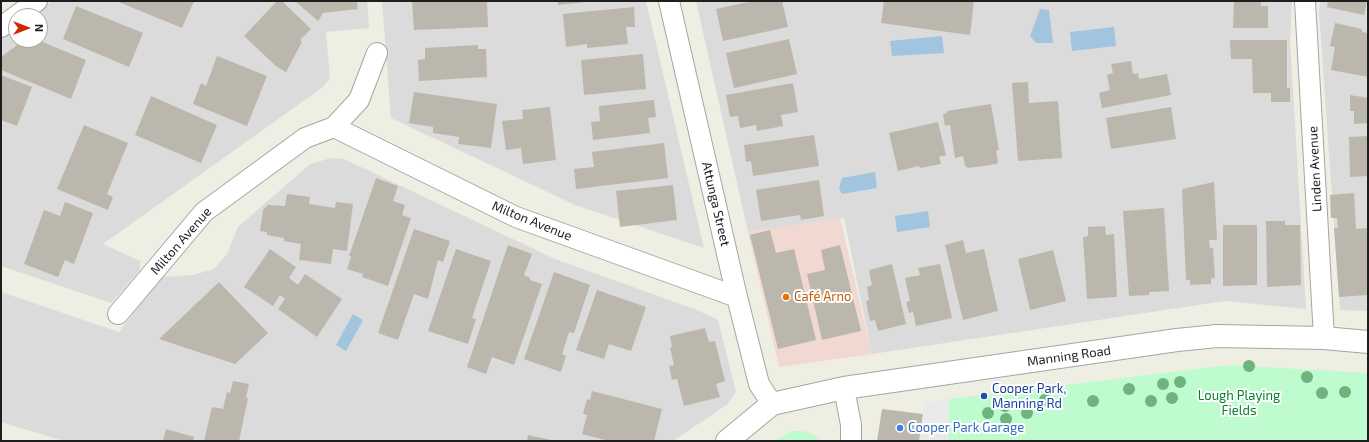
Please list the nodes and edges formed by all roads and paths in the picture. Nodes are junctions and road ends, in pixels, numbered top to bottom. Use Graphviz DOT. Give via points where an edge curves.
graph roads {
  1 [pos="37,1"];
  2 [pos="669,1"];
  3 [pos="1305,1"];
  4 [pos="1,27"];
  5 [pos="377,52"];
  6 [pos="334,127"];
  7 [pos="737,296"];
  8 [pos="118,314"];
  9 [pos="1324,338"];
  10 [pos="1368,342"];
  11 [pos="844,388"];
  12 [pos="772,404"];
  13 [pos="727,441"];
  14 [pos="851,441"];
  1 -- 4 [label="street"];
  2 -- 7 [label="street, Attunga Street"];
  3 -- 9 [label="street, Linden Avenue"];
  5 -- 6 [label="street, Milton Avenue" via="359,100"];
  6 -- 7 [label="street, Milton Avenue" via="516,217"];
  6 -- 8 [label="street, Milton Avenue" via="305,138 204,212"];
  7 -- 12 [label="street, Attunga Street" via="759,384"];
  9 -- 10 [label="street, Manning Road"];
  9 -- 11 [label="street, Manning Road" via="1224,336 1177,340"];
  11 -- 12 [label="street, Manning Road"];
  11 -- 14 [label="street"];
  12 -- 13 [label="street"];
}
